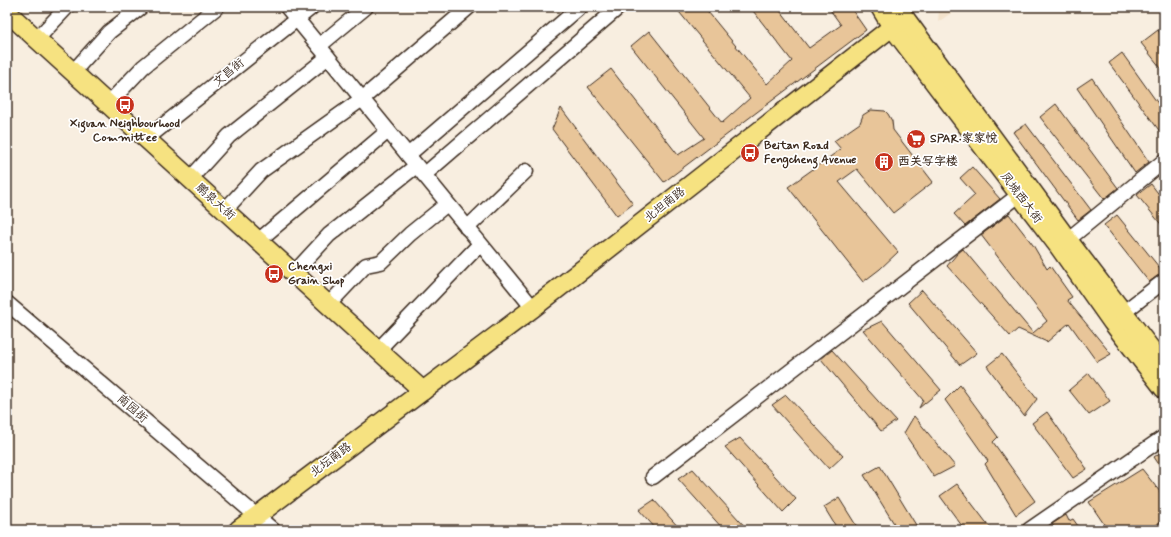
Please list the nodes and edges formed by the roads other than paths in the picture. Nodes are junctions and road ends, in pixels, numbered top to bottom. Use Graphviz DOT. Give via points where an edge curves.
graph roads {
  1 [pos="67,7"];
  2 [pos="141,7"];
  3 [pos="217,7"];
  4 [pos="287,7"];
  5 [pos="312,7"];
  6 [pos="366,7"];
  7 [pos="469,7"];
  8 [pos="580,7"];
  9 [pos="619,7"];
  10 [pos="880,7"];
  11 [pos="7,12"];
  12 [pos="898,17"];
  13 [pos="37,39"];
  14 [pos="318,46"];
  15 [pos="328,57"];
  16 [pos="73,72"];
  17 [pos="362,99"];
  18 [pos="108,104"];
  19 [pos="388,131"];
  20 [pos="146,139"];
  21 [pos="1164,161"];
  22 [pos="416,165"];
  23 [pos="526,171"];
  24 [pos="190,179"];
  25 [pos="1019,196"];
  26 [pos="447,204"];
  27 [pos="224,210"];
  28 [pos="467,228"];
  29 [pos="258,241"];
  30 [pos="480,244"];
  31 [pos="1063,244"];
  32 [pos="294,273"];
  33 [pos="1164,281"];
  34 [pos="7,303"];
  35 [pos="328,305"];
  36 [pos="532,308"];
  37 [pos="1117,318"];
  38 [pos="378,350"];
  39 [pos="1164,366"];
  40 [pos="1163,386"];
  41 [pos="423,390"];
  42 [pos="1164,437"];
  43 [pos="653,477"];
  44 [pos="257,516"];
  45 [pos="238,530"];
  46 [pos="273,530"];
  47 [pos="1029,530"];
  1 -- 13 [label="street"];
  2 -- 16 [label="street" via="109,32"];
  3 -- 18 [label="street" via="143,67"];
  4 -- 14 [label="street"];
  5 -- 20 [label="street, 文昌街"];
  6 -- 14 [label="street"];
  7 -- 17 [label="street"];
  8 -- 22 [label="street"];
  9 -- 22 [label="street"];
  10 -- 12 [label="main road, 凤城西大街"];
  11 -- 13 [label="main road, 鹏泉大街"];
  12 -- 25 [label="main road, 凤城西大街"];
  12 -- 31 [label="main road, 凤城西大街"];
  12 -- 36 [label="main road, 北坦南路"];
  13 -- 16 [label="main road, 鹏泉大街"];
  14 -- 15 [label="street"];
  15 -- 17 [label="street"];
  15 -- 24 [label="street" via="229,136"];
  16 -- 18 [label="main road, 鹏泉大街"];
  17 -- 19 [label="street"];
  17 -- 27 [label="street" via="261,171"];
  18 -- 20 [label="main road, 鹏泉大街"];
  19 -- 22 [label="street"];
  19 -- 29 [label="street"];
  20 -- 24 [label="main road, 鹏泉大街"];
  21 -- 31 [label="street"];
  22 -- 26 [label="street"];
  22 -- 32 [label="street" via="329,235"];
  23 -- 28 [label="street"];
  24 -- 27 [label="main road, 鹏泉大街"];
  25 -- 31 [label="main road, 凤城西大街"];
  25 -- 43 [label="street"];
  26 -- 28 [label="street"];
  26 -- 35 [label="street" via="381,262 366,265"];
  27 -- 29 [label="main road, 鹏泉大街"];
  28 -- 30 [label="street"];
  29 -- 32 [label="main road, 鹏泉大街"];
  30 -- 36 [label="street"];
  30 -- 38 [label="street"];
  31 -- 37 [label="main road, 凤城西大街"];
  32 -- 35 [label="main road, 鹏泉大街"];
  33 -- 37 [label="street"];
  34 -- 44 [label="street, 南园街"];
  35 -- 38 [label="main road, 鹏泉大街"];
  36 -- 41 [label="main road, 北坦南路"];
  37 -- 39 [label="main road, 凤城西大街"];
  37 -- 40 [label="main road, 凤城西大街"];
  38 -- 41 [label="main road, 鹏泉大街"];
  41 -- 44 [label="main road, 北坛南路"];
  42 -- 47 [label="street"];
  44 -- 45 [label="main road, 北坛南路"];
  44 -- 46 [label="street, 南园街"];
}
